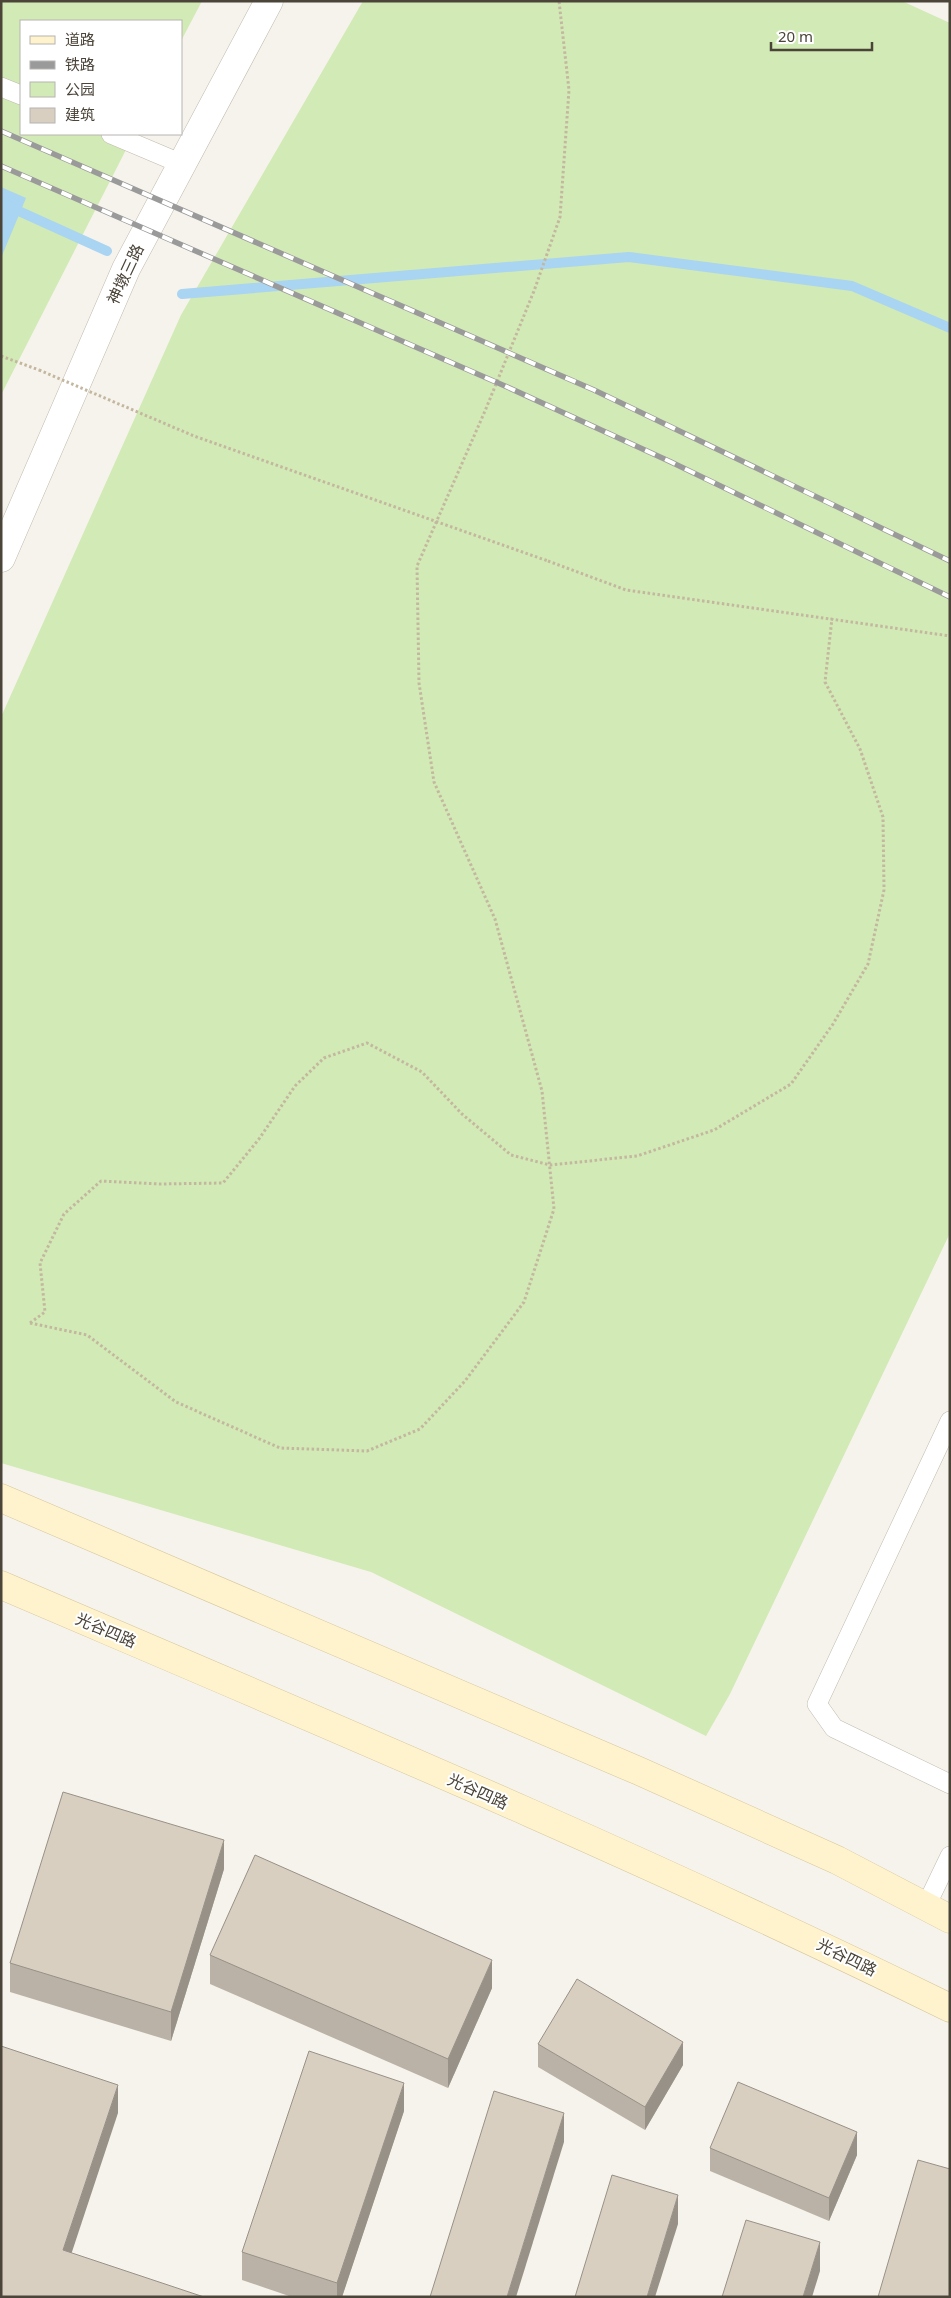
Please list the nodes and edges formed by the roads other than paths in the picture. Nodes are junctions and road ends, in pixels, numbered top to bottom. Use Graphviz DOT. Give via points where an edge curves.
graph roads {
  1 [pos="270,1"];
  2 [pos="1,87"];
  3 [pos="20,96"];
  4 [pos="113,135"];
  5 [pos="182,164"];
  6 [pos="1,558"];
  7 [pos="950,1421"];
  8 [pos="1,1498"];
  9 [pos="1,1585"];
  10 [pos="950,1784"];
  11 [pos="950,1856"];
  12 [pos="926,1906"];
  13 [pos="950,1919"];
  14 [pos="950,2008"];
  1 -- 5 [label="street, 神墩三路"];
  2 -- 3 [label="lane"];
  4 -- 5 [label="lane"];
  5 -- 6 [label="street, 神墩三路" via="126,269"];
  7 -- 10 [label="lane" via="817,1704 834,1728"];
  8 -- 12 [label="main road" via="648,1775 837,1860"];
  9 -- 14 [label="main road, 光谷四路" via="622,1854 817,1942"];
  11 -- 12 [label="lane"];
  12 -- 13 [label="main road"];
}
